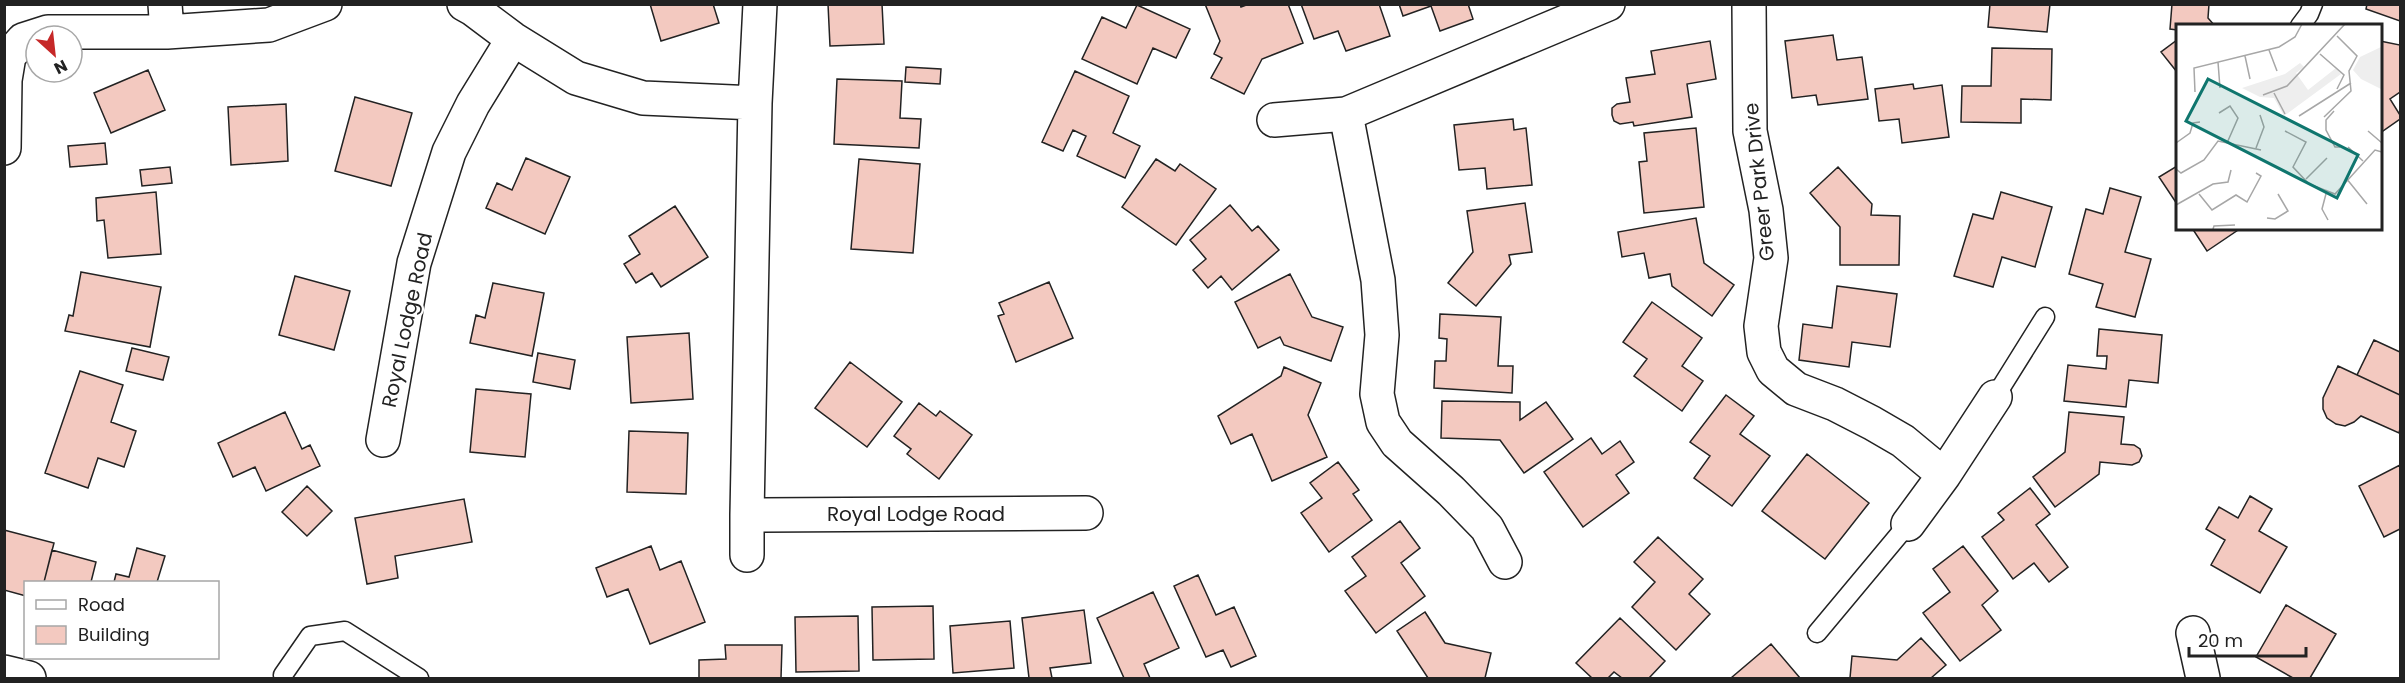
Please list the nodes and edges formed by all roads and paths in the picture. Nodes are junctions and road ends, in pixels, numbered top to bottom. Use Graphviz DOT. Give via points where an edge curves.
graph roads {
  1 [pos="325,4"];
  2 [pos="464,4"];
  3 [pos="760,4"];
  4 [pos="1608,4"];
  5 [pos="1749,4"];
  6 [pos="2313,4"];
  7 [pos="166,18"];
  8 [pos="2302,24"];
  9 [pos="513,39"];
  10 [pos="755,103"];
  11 [pos="1346,114"];
  12 [pos="1274,120"];
  13 [pos="4,148"];
  14 [pos="2044,317"];
  15 [pos="1995,397"];
  16 [pos="383,440"];
  17 [pos="1944,475"];
  18 [pos="1086,513"];
  19 [pos="747,515"];
  20 [pos="1908,524"];
  21 [pos="747,555"];
  22 [pos="1505,562"];
  23 [pos="1817,633"];
  24 [pos="2193,633"];
  25 [pos="4,672"];
  26 [pos="283,675"];
  27 [pos="29,678"];
  28 [pos="419,678"];
  29 [pos="2203,678"];
  1 -- 7 [label="street" via="269,24"];
  2 -- 9 [label="street"];
  3 -- 10 [label="street"];
  4 -- 11 [label="street"];
  5 -- 17 [label="street, Greer Park Drive" via="1750,131 1771,258 1761,326 1764,352 1773,370 1796,389 1835,404 1893,435"];
  6 -- 8 [label="lane"];
  7 -- 13 [label="street" via="48,32 23,40 9,56 6,72"];
  9 -- 10 [label="street" via="576,78 643,98"];
  9 -- 16 [label="street, Royal Lodge Road" via="449,152 414,263"];
  10 -- 19 [label="street"];
  11 -- 12 [label="street"];
  11 -- 22 [label="street" via="1378,280 1382,334 1377,394 1383,422 1397,443 1487,528"];
  14 -- 15 [label="lane"];
  15 -- 17 [label="street"];
  17 -- 20 [label="street"];
  18 -- 19 [label="street, Royal Lodge Road"];
  19 -- 21 [label="street"];
  20 -- 23 [label="lane"];
  24 -- 29 [label="street"];
  25 -- 27 [label="street"];
  26 -- 28 [label="lane" via="310,636 345,631"];
}
